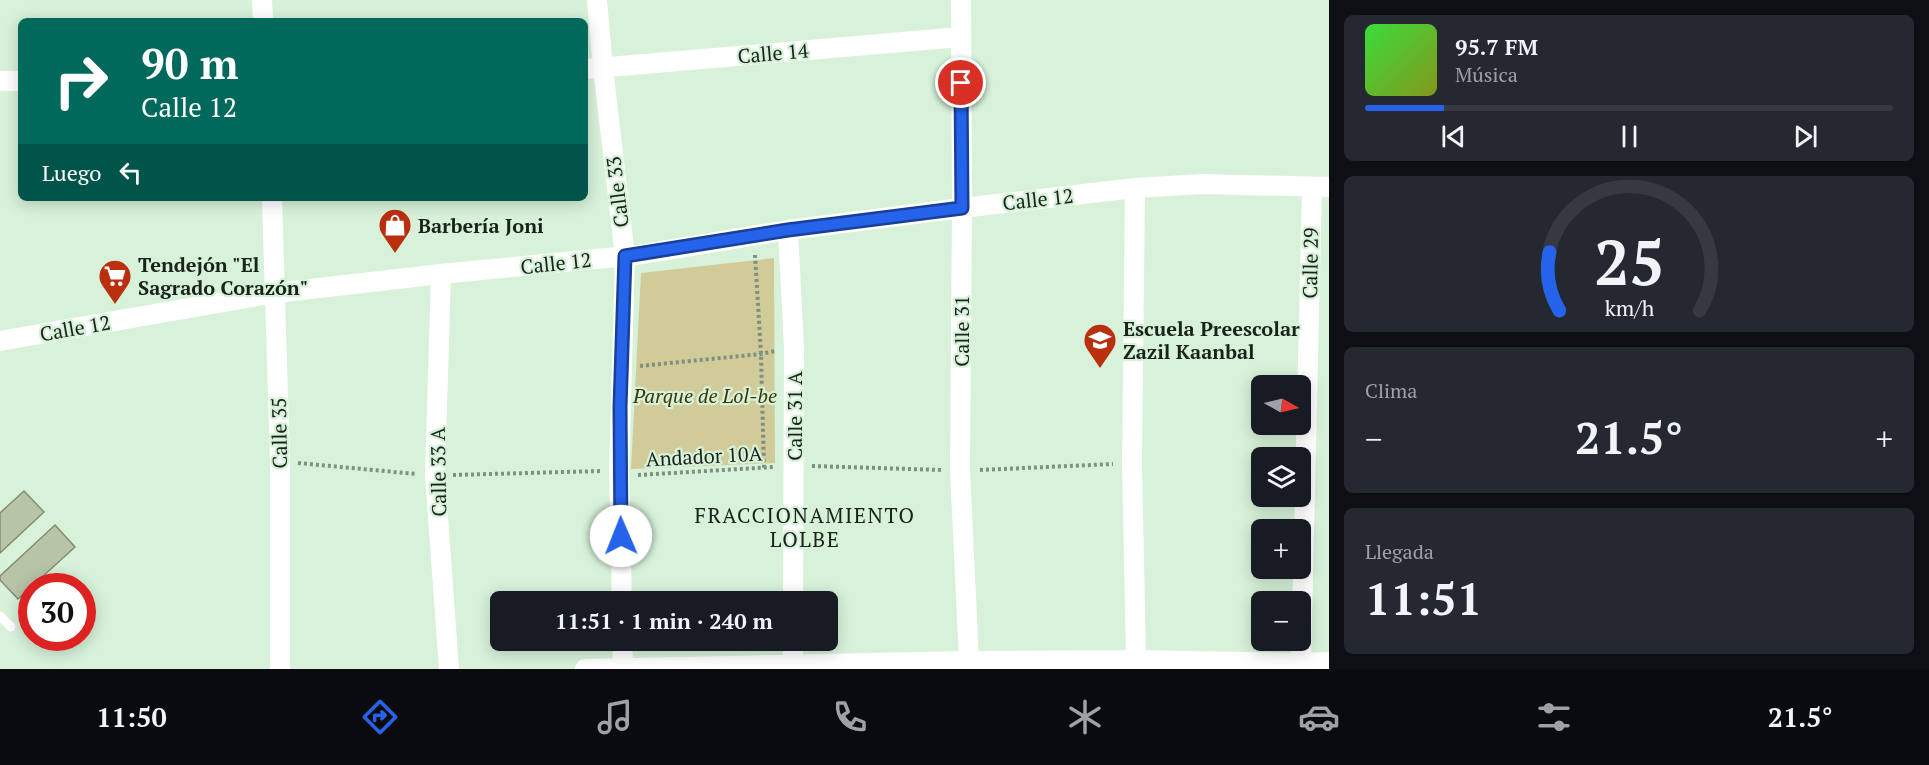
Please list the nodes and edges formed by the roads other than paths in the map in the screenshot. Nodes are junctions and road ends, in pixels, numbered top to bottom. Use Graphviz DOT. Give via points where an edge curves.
graph roads {
  1 [pos="262,0"];
  2 [pos="597,0"];
  3 [pos="961,0"];
  4 [pos="263,18"];
  5 [pos="961,37"];
  6 [pos="594,68"];
  7 [pos="0,81"];
  8 [pos="18,81"];
  9 [pos="1321,187"];
  10 [pos="1135,188"];
  11 [pos="272,201"];
  12 [pos="962,208"];
  13 [pos="788,230"];
  14 [pos="625,256"];
  15 [pos="441,274"];
  16 [pos="275,293"];
  17 [pos="0,341"];
  18 [pos="622,591"];
  19 [pos="793,591"];
  20 [pos="0,616"];
  21 [pos="11,627"];
  22 [pos="622,651"];
  23 [pos="1136,660"];
  24 [pos="969,661"];
  25 [pos="1329,662"];
  26 [pos="1301,663"];
  27 [pos="793,666"];
  28 [pos="623,667"];
  29 [pos="280,669"];
  30 [pos="449,669"];
  31 [pos="585,669"];
  1 -- 4 [label="street"];
  2 -- 6 [label="street, Calle 33"];
  3 -- 5 [label="street, Calle 31"];
  5 -- 6 [label="street, Calle 14"];
  5 -- 12 [label="street, Calle 31"];
  6 -- 14 [label="street, Calle 33"];
  7 -- 8 [label="street"];
  9 -- 10 [label="street, Calle 12" via="1202,184"];
  9 -- 26 [label="street, Calle 29"];
  10 -- 12 [label="street, Calle 12"];
  10 -- 23 [label="street" via="1132,463"];
  11 -- 16 [label="street, Calle 35"];
  12 -- 13 [label="street, Calle 12"];
  12 -- 24 [label="street, Calle 31" via="960,470"];
  13 -- 14 [label="street, Calle 12"];
  13 -- 19 [label="street, Calle 31 A" via="794,348"];
  14 -- 15 [label="street, Calle 12"];
  14 -- 18 [label="street, Calle 33" via="619,471"];
  15 -- 16 [label="street, Calle 12"];
  15 -- 30 [label="street, Calle 33 A" via="435,476"];
  16 -- 17 [label="street, Calle 12"];
  16 -- 29 [label="street, Calle 35"];
  20 -- 21 [label="lane"];
  22 -- 28 [label="street"];
  23 -- 24 [label="street"];
  23 -- 26 [label="street"];
  24 -- 27 [label="street"];
  25 -- 26 [label="street"];
  27 -- 28 [label="street"];
  28 -- 31 [label="street"];
}
